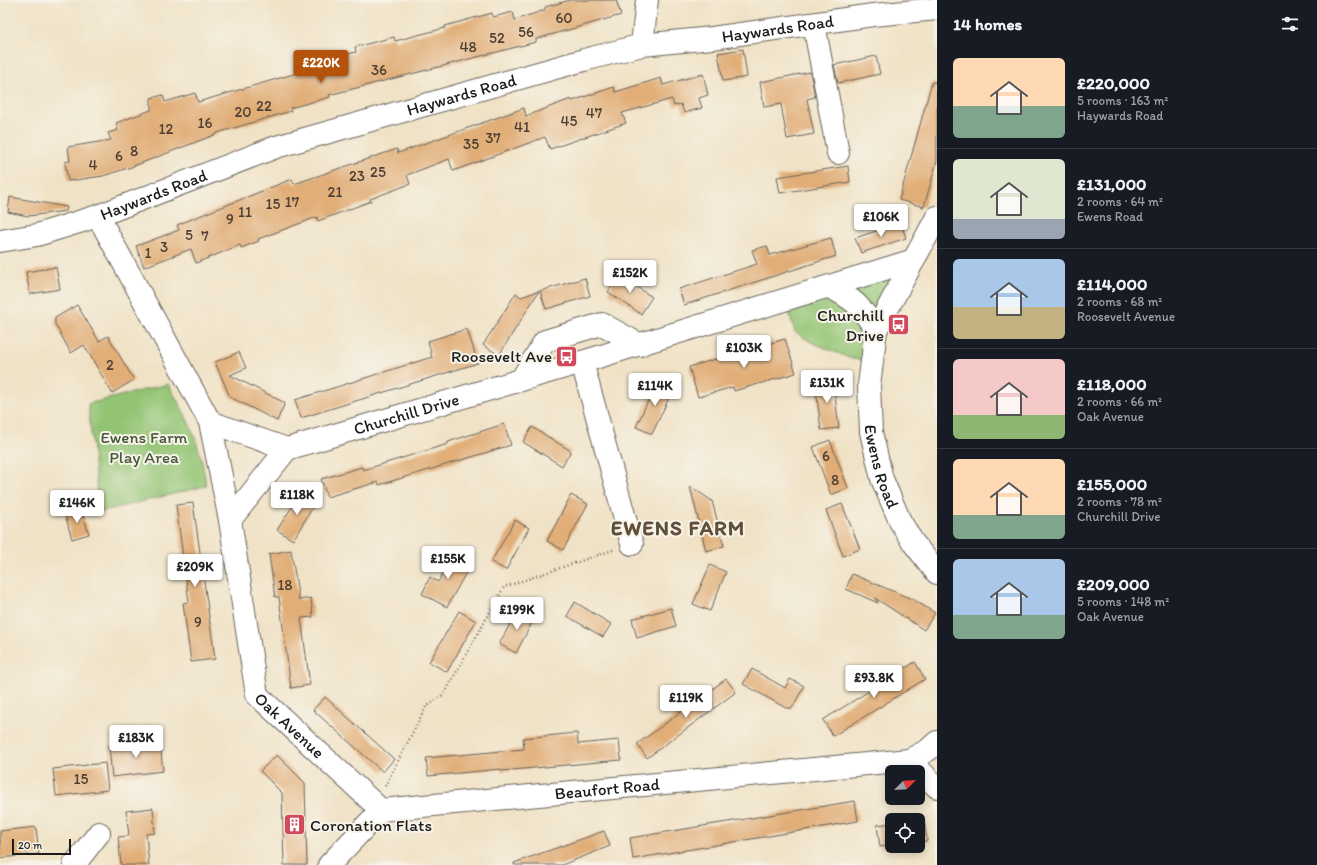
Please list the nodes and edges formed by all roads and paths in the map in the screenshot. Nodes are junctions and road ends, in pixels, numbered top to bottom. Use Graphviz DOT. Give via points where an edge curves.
graph roads {
  1 [pos="647,0"];
  2 [pos="937,9"];
  3 [pos="814,24"];
  4 [pos="642,45"];
  5 [pos="838,153"];
  6 [pos="98,216"];
  7 [pos="937,217"];
  8 [pos="0,241"];
  9 [pos="914,260"];
  10 [pos="829,287"];
  11 [pos="876,330"];
  12 [pos="640,345"];
  13 [pos="582,362"];
  14 [pos="521,380"];
  15 [pos="210,422"];
  16 [pos="287,449"];
  17 [pos="230,520"];
  18 [pos="632,544"];
  19 [pos="937,574"];
  20 [pos="937,742"];
  21 [pos="909,760"];
  22 [pos="937,787"];
  23 [pos="379,807"];
  24 [pos="98,833"];
  25 [pos="74,865"];
  26 [pos="329,865"];
  1 -- 4 [label="street"];
  2 -- 3 [label="street, Haywards Road"];
  3 -- 4 [label="street, Haywards Road"];
  3 -- 5 [label="street"];
  4 -- 6 [label="street, Haywards Road" via="276,147"];
  6 -- 8 [label="street, Haywards Road" via="37,235"];
  6 -- 15 [label="street"];
  7 -- 9 [label="street"];
  9 -- 10 [label="street, Churchill Drive"];
  9 -- 11 [label="street, Ewens Road"];
  10 -- 11 [label="street" via="846,294 860,306"];
  10 -- 12 [label="street, Churchill Drive"];
  11 -- 19 [label="street, Ewens Road" via="869,385 870,416 876,456 882,479 900,521"];
  12 -- 13 [label="street, Churchill Drive"];
  12 -- 14 [label="street" via="602,324 595,326 545,341"];
  13 -- 14 [label="street, Churchill Drive"];
  13 -- 18 [label="street"];
  14 -- 16 [label="street, Churchill Drive"];
  15 -- 16 [label="street"];
  15 -- 17 [label="street, Oak Avenue"];
  16 -- 17 [label="street"];
  17 -- 23 [label="street, Oak Avenue" via="256,695"];
  18 -- 23 [label="path" via="504,587 444,694 426,707"];
  20 -- 21 [label="street"];
  21 -- 22 [label="street"];
  21 -- 23 [label="street, Beaufort Road"];
  23 -- 26 [label="street"];
  24 -- 25 [label="street"];
}
